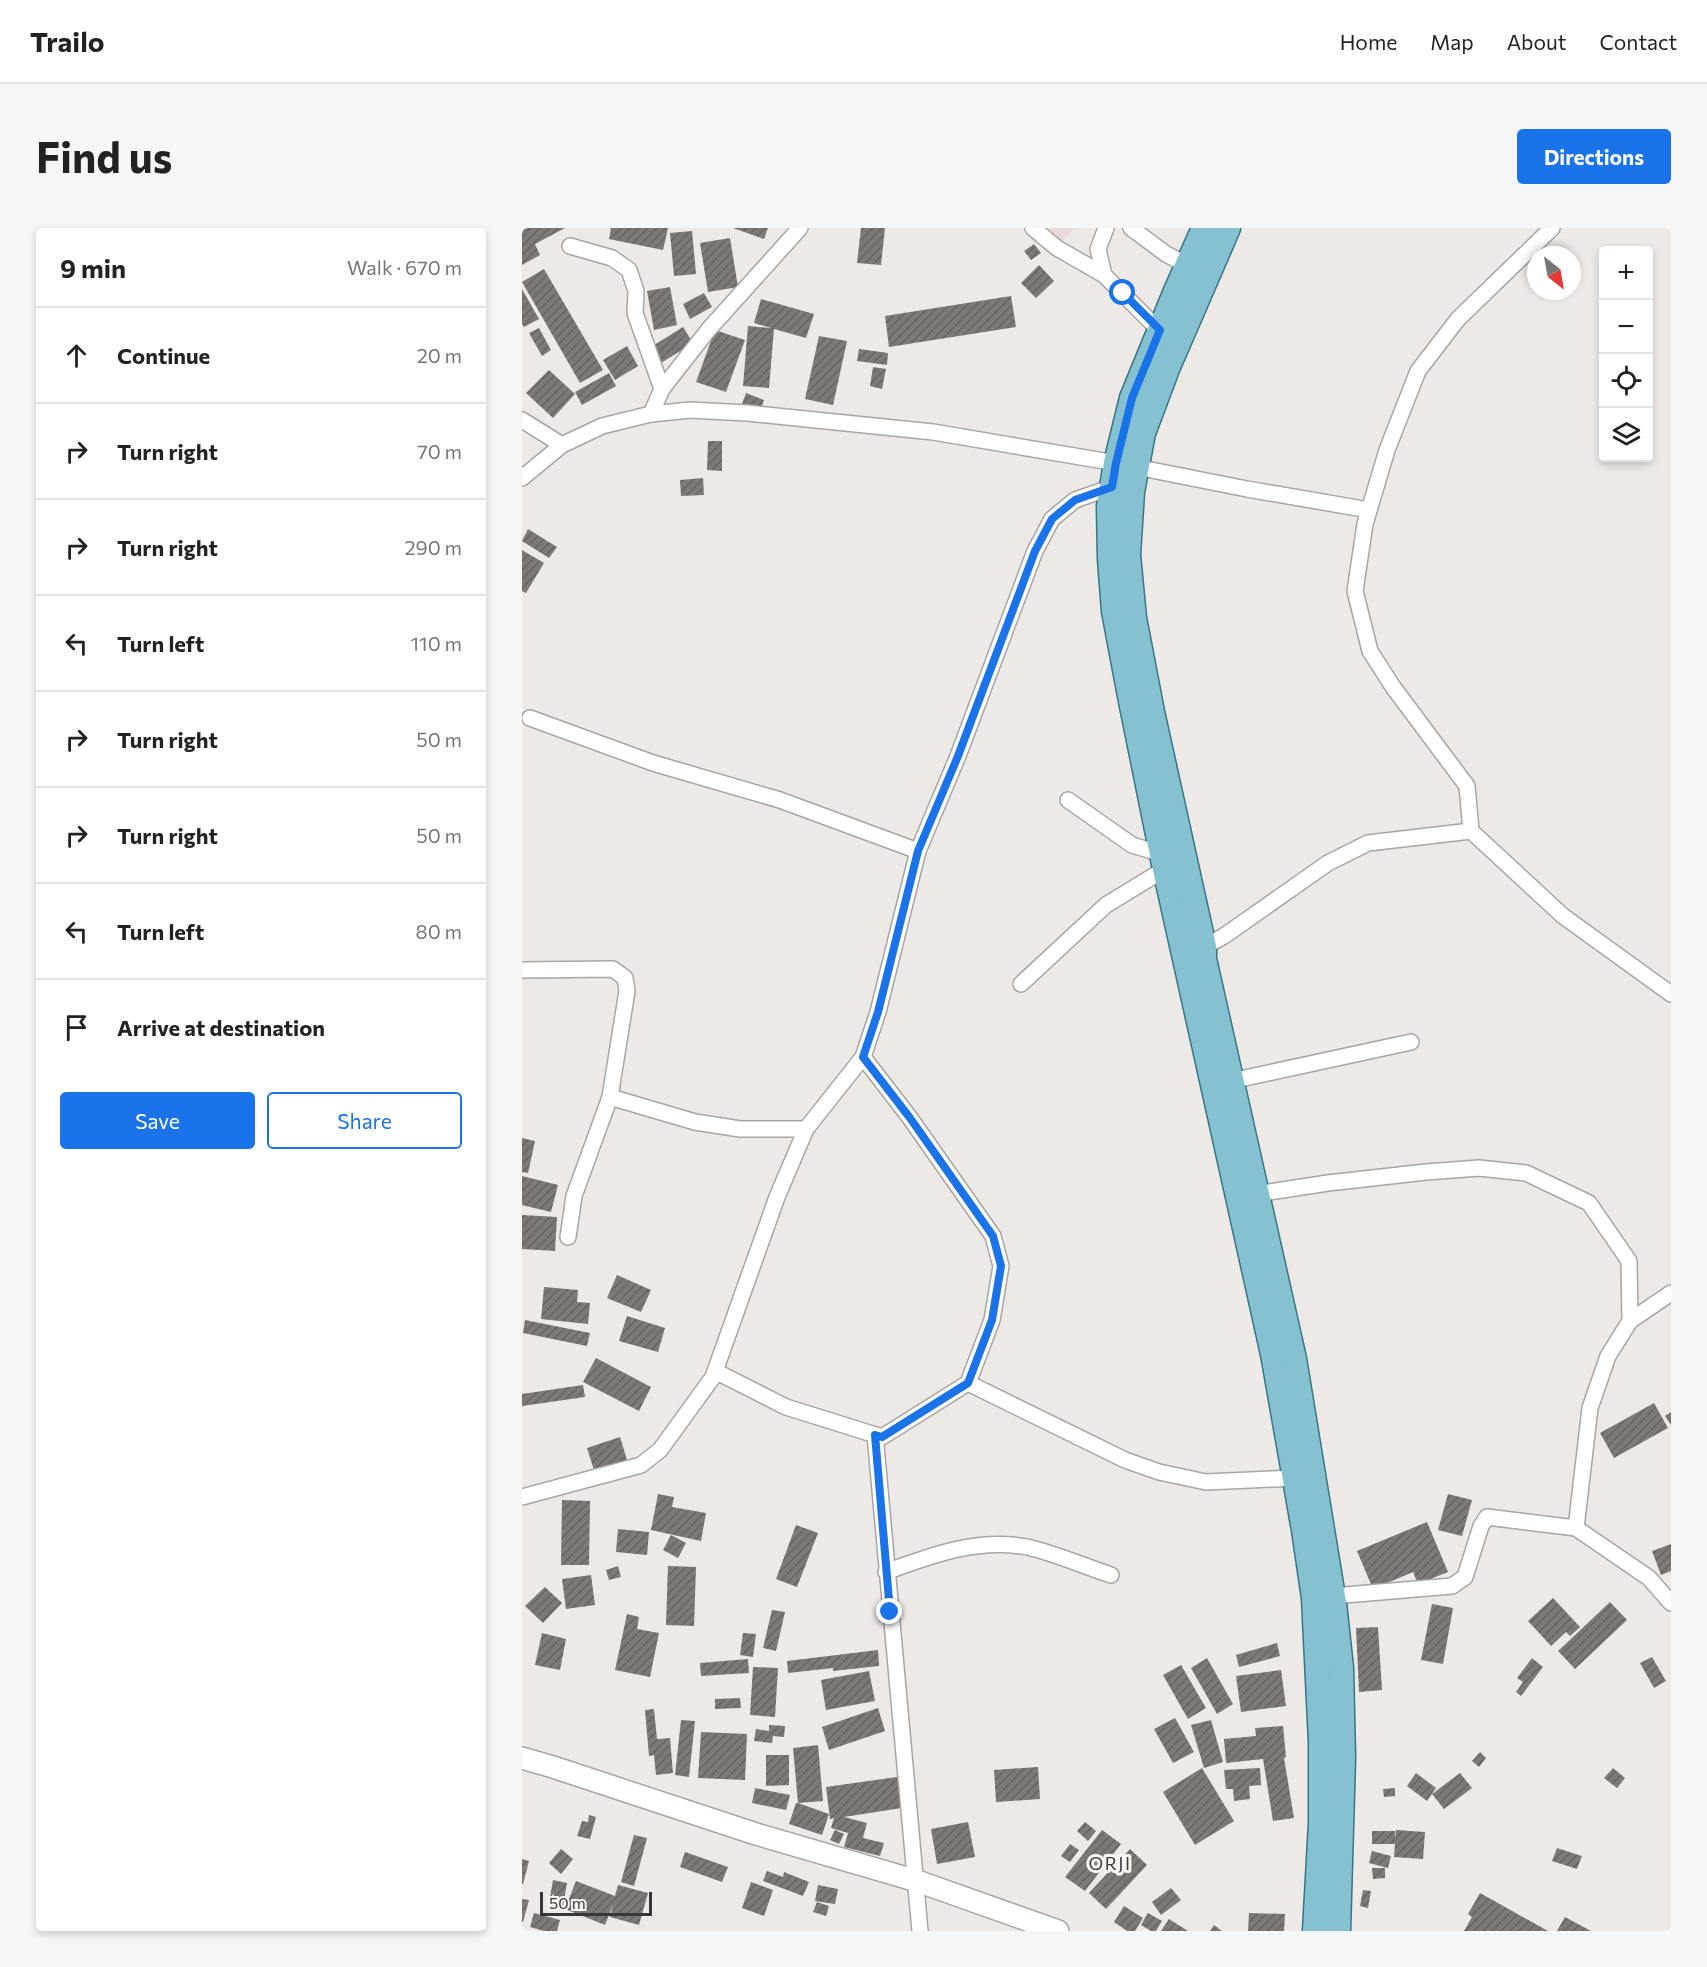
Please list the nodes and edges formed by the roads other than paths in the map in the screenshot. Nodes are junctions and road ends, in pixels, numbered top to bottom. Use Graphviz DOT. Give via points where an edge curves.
graph roads {
  1 [pos="800,228"];
  2 [pos="1033,228"];
  3 [pos="1106,228"];
  4 [pos="1131,228"];
  5 [pos="1204,228"];
  6 [pos="1228,228"];
  7 [pos="1552,228"];
  8 [pos="570,246"];
  9 [pos="1188,265"];
  10 [pos="1104,275"];
  11 [pos="1160,330"];
  12 [pos="662,389"];
  13 [pos="651,414"];
  14 [pos="522,420"];
  15 [pos="562,445"];
  16 [pos="1126,465"];
  17 [pos="522,478"];
  18 [pos="1112,487"];
  19 [pos="1369,510"];
  20 [pos="530,718"];
  21 [pos="1068,800"];
  22 [pos="1471,831"];
  23 [pos="918,851"];
  24 [pos="1164,862"];
  25 [pos="1204,947"];
  26 [pos="522,970"];
  27 [pos="1021,984"];
  28 [pos="1671,994"];
  29 [pos="1411,1042"];
  30 [pos="863,1057"];
  31 [pos="1231,1082"];
  32 [pos="610,1097"];
  33 [pos="806,1129"];
  34 [pos="1256,1194"];
  35 [pos="568,1237"];
  36 [pos="1671,1293"];
  37 [pos="1630,1321"];
  38 [pos="715,1371"];
  39 [pos="968,1383"];
  40 [pos="875,1435"];
  41 [pos="1295,1479"];
  42 [pos="522,1497"];
  43 [pos="1576,1528"];
  44 [pos="886,1572"];
  45 [pos="1111,1575"];
  46 [pos="1333,1596"];
  47 [pos="1671,1603"];
  48 [pos="522,1758"];
  49 [pos="917,1881"];
  50 [pos="920,1931"];
  51 [pos="1058,1931"];
  52 [pos="1315,1931"];
  53 [pos="1338,1931"];
  1 -- 12 [label="street" via="709,329"];
  2 -- 10 [label="street" via="1057,248"];
  3 -- 10 [label="street" via="1098,249"];
  4 -- 9 [label="street"];
  5 -- 9 [label="main road"];
  6 -- 16 [label="main road"];
  7 -- 19 [label="street" via="1458,319 1418,371 1386,450"];
  8 -- 12 [label="street" via="612,258 629,270 636,291 635,313"];
  9 -- 11 [label="main road"];
  10 -- 11 [label="street"];
  11 -- 16 [label="main road" via="1132,398"];
  12 -- 13 [label="street"];
  13 -- 15 [label="street" via="602,426"];
  13 -- 16 [label="street" via="690,410 747,413 933,432"];
  14 -- 15 [label="street"];
  15 -- 17 [label="street"];
  16 -- 18 [label="main road"];
  16 -- 19 [label="street"];
  16 -- 25 [label="main road" via="1132,492 1128,555 1134,618"];
  18 -- 23 [label="street" via="1075,500 1052,519 1035,551"];
  18 -- 24 [label="main road" via="1110,558 1114,611"];
  19 -- 22 [label="street" via="1355,591 1370,651 1467,786"];
  20 -- 23 [label="street" via="653,763 780,800"];
  21 -- 24 [label="street" via="1132,845"];
  22 -- 25 [label="street" via="1368,843 1328,863"];
  22 -- 28 [label="street" via="1563,916"];
  23 -- 30 [label="street"];
  24 -- 27 [label="street" via="1106,905"];
  24 -- 41 [label="main road" via="1273,1354"];
  25 -- 31 [label="main road"];
  26 -- 32 [label="street" via="612,969 626,978"];
  29 -- 31 [label="street"];
  30 -- 33 [label="street"];
  30 -- 39 [label="street" via="993,1236 1001,1266 992,1320"];
  31 -- 34 [label="main road"];
  32 -- 33 [label="street" via="706,1124 741,1129"];
  32 -- 35 [label="street" via="574,1196"];
  33 -- 38 [label="street" via="777,1197"];
  34 -- 37 [label="street" via="1426,1172 1479,1168 1526,1173 1588,1203 1595,1212 1629,1261"];
  34 -- 46 [label="main road" via="1294,1359"];
  36 -- 37 [label="street"];
  37 -- 43 [label="street" via="1608,1356 1590,1408"];
  38 -- 40 [label="street" via="786,1407"];
  38 -- 42 [label="street" via="660,1450 641,1466"];
  39 -- 40 [label="street" via="882,1437"];
  39 -- 41 [label="street" via="1125,1460 1159,1472 1206,1482"];
  40 -- 44 [label="street"];
  41 -- 52 [label="main road" via="1314,1598 1321,1731"];
  43 -- 46 [label="street" via="1487,1517 1480,1526 1465,1577 1452,1586"];
  43 -- 47 [label="street" via="1649,1578"];
  44 -- 45 [label="street" via="937,1553 982,1544 1027,1547"];
  44 -- 49 [label="street"];
  46 -- 53 [label="main road" via="1341,1668 1343,1758"];
  48 -- 49 [label="main road"];
  49 -- 50 [label="street"];
  49 -- 51 [label="main road"];
}
